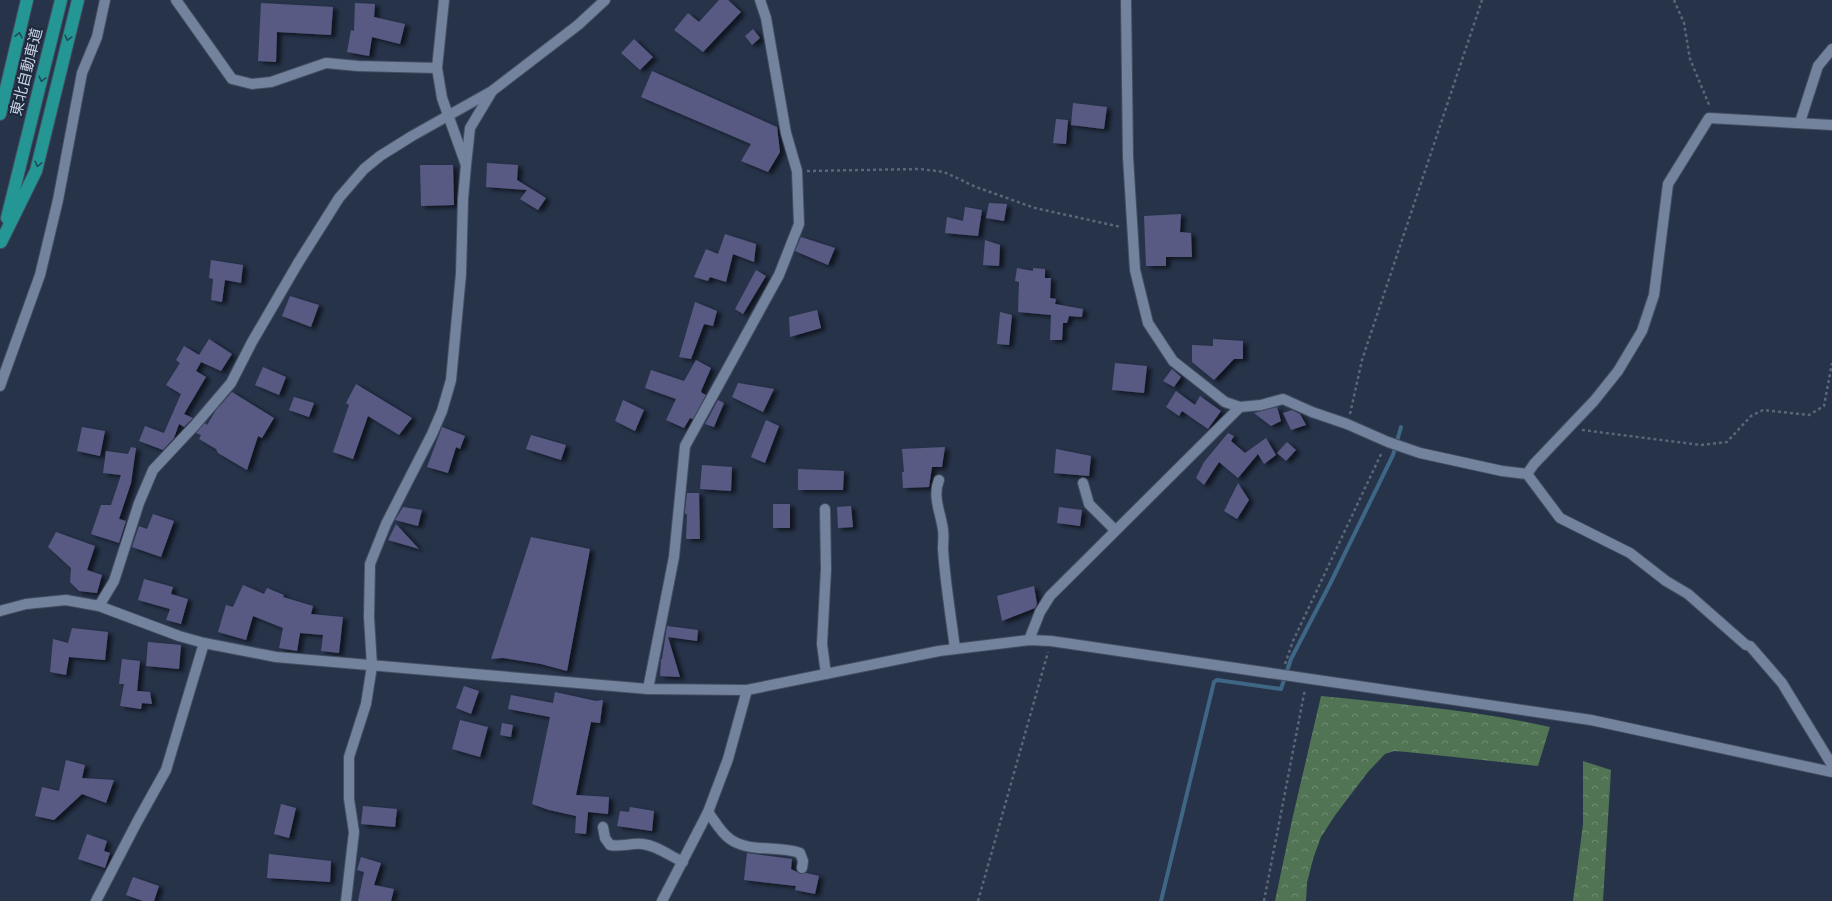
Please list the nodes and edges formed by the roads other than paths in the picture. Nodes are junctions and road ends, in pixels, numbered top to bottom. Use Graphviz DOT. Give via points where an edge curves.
graph roads {
  1 [pos="27,0"];
  2 [pos="60,0"];
  3 [pos="78,0"];
  4 [pos="106,0"];
  5 [pos="176,0"];
  6 [pos="444,0"];
  7 [pos="605,0"];
  8 [pos="760,0"];
  9 [pos="1126,0"];
  10 [pos="1832,49"];
  11 [pos="437,68"];
  12 [pos="492,91"];
  13 [pos="0,114"];
  14 [pos="448,117"];
  15 [pos="1800,122"];
  16 [pos="1832,125"];
  17 [pos="466,165"];
  18 [pos="0,243"];
  19 [pos="0,386"];
  20 [pos="1240,408"];
  21 [pos="1527,474"];
  22 [pos="939,480"];
  23 [pos="1083,483"];
  24 [pos="825,509"];
  25 [pos="1115,530"];
  26 [pos="99,606"];
  27 [pos="0,611"];
  28 [pos="1029,640"];
  29 [pos="204,643"];
  30 [pos="956,649"];
  31 [pos="372,666"];
  32 [pos="826,674"];
  33 [pos="648,689"];
  34 [pos="747,690"];
  35 [pos="1832,765"];
  36 [pos="1832,772"];
  37 [pos="708,812"];
  38 [pos="603,827"];
  39 [pos="683,862"];
  40 [pos="802,868"];
  41 [pos="96,901"];
  42 [pos="346,901"];
  43 [pos="662,901"];
  13 -- 1 [label="highway, 東北自動車道, one-way"];
  2 -- 18 [label="highway, 東北自動車道, one-way"];
  3 -- 18 [label="highway, one-way" via="36,171"];
  4 -- 19 [label="street" via="97,37 82,73 58,200 40,274"];
  5 -- 11 [label="street" via="232,79 252,84 271,82 326,63"];
  6 -- 11 [label="street"];
  7 -- 12 [label="street" via="578,25"];
  8 -- 33 [label="street" via="766,18 786,133 797,171 799,224 779,274 685,446 674,557"];
  9 -- 20 [label="street" via="1128,157 1135,270 1148,323 1173,361 1225,402"];
  10 -- 15 [label="street" via="1818,66"];
  11 -- 14 [label="street"];
  12 -- 14 [label="street"];
  12 -- 17 [label="street" via="470,128"];
  14 -- 17 [label="street"];
  14 -- 26 [label="street" via="380,156 364,169 339,198 298,263 231,382 153,470 139,503 114,581"];
  15 -- 16 [label="street"];
  15 -- 21 [label="street" via="1709,118 1668,184 1654,295 1642,331 1618,372"];
  17 -- 31 [label="street" via="461,274 451,380 442,412 386,524 370,564 369,617"];
  20 -- 21 [label="street" via="1283,400 1420,453 1502,472"];
  20 -- 25 [label="street"];
  21 -- 35 [label="street" via="1560,518 1630,553 1666,581 1688,594 1750,646 1782,683"];
  22 -- 30 [label="street" via="936,498 943,532"];
  23 -- 25 [label="street" via="1089,504"];
  24 -- 32 [label="street" via="826,569 822,644"];
  25 -- 28 [label="street" via="1050,596 1040,612"];
  26 -- 27 [label="street" via="66,600 26,604"];
  26 -- 29 [label="street"];
  28 -- 30 [label="street"];
  28 -- 36 [label="street" via="1283,674 1591,720"];
  29 -- 31 [label="street" via="276,657"];
  29 -- 41 [label="street" via="166,770"];
  30 -- 32 [label="street"];
  31 -- 33 [label="street"];
  31 -- 42 [label="street" via="366,704 349,757 349,799 354,832"];
  32 -- 34 [label="street"];
  33 -- 34 [label="street"];
  34 -- 37 [label="street" via="728,759"];
  37 -- 39 [label="street"];
  37 -- 40 [label="street" via="730,839 748,846 789,849 800,853"];
  38 -- 39 [label="street" via="605,838 610,845 654,846"];
  39 -- 43 [label="street"];
}
